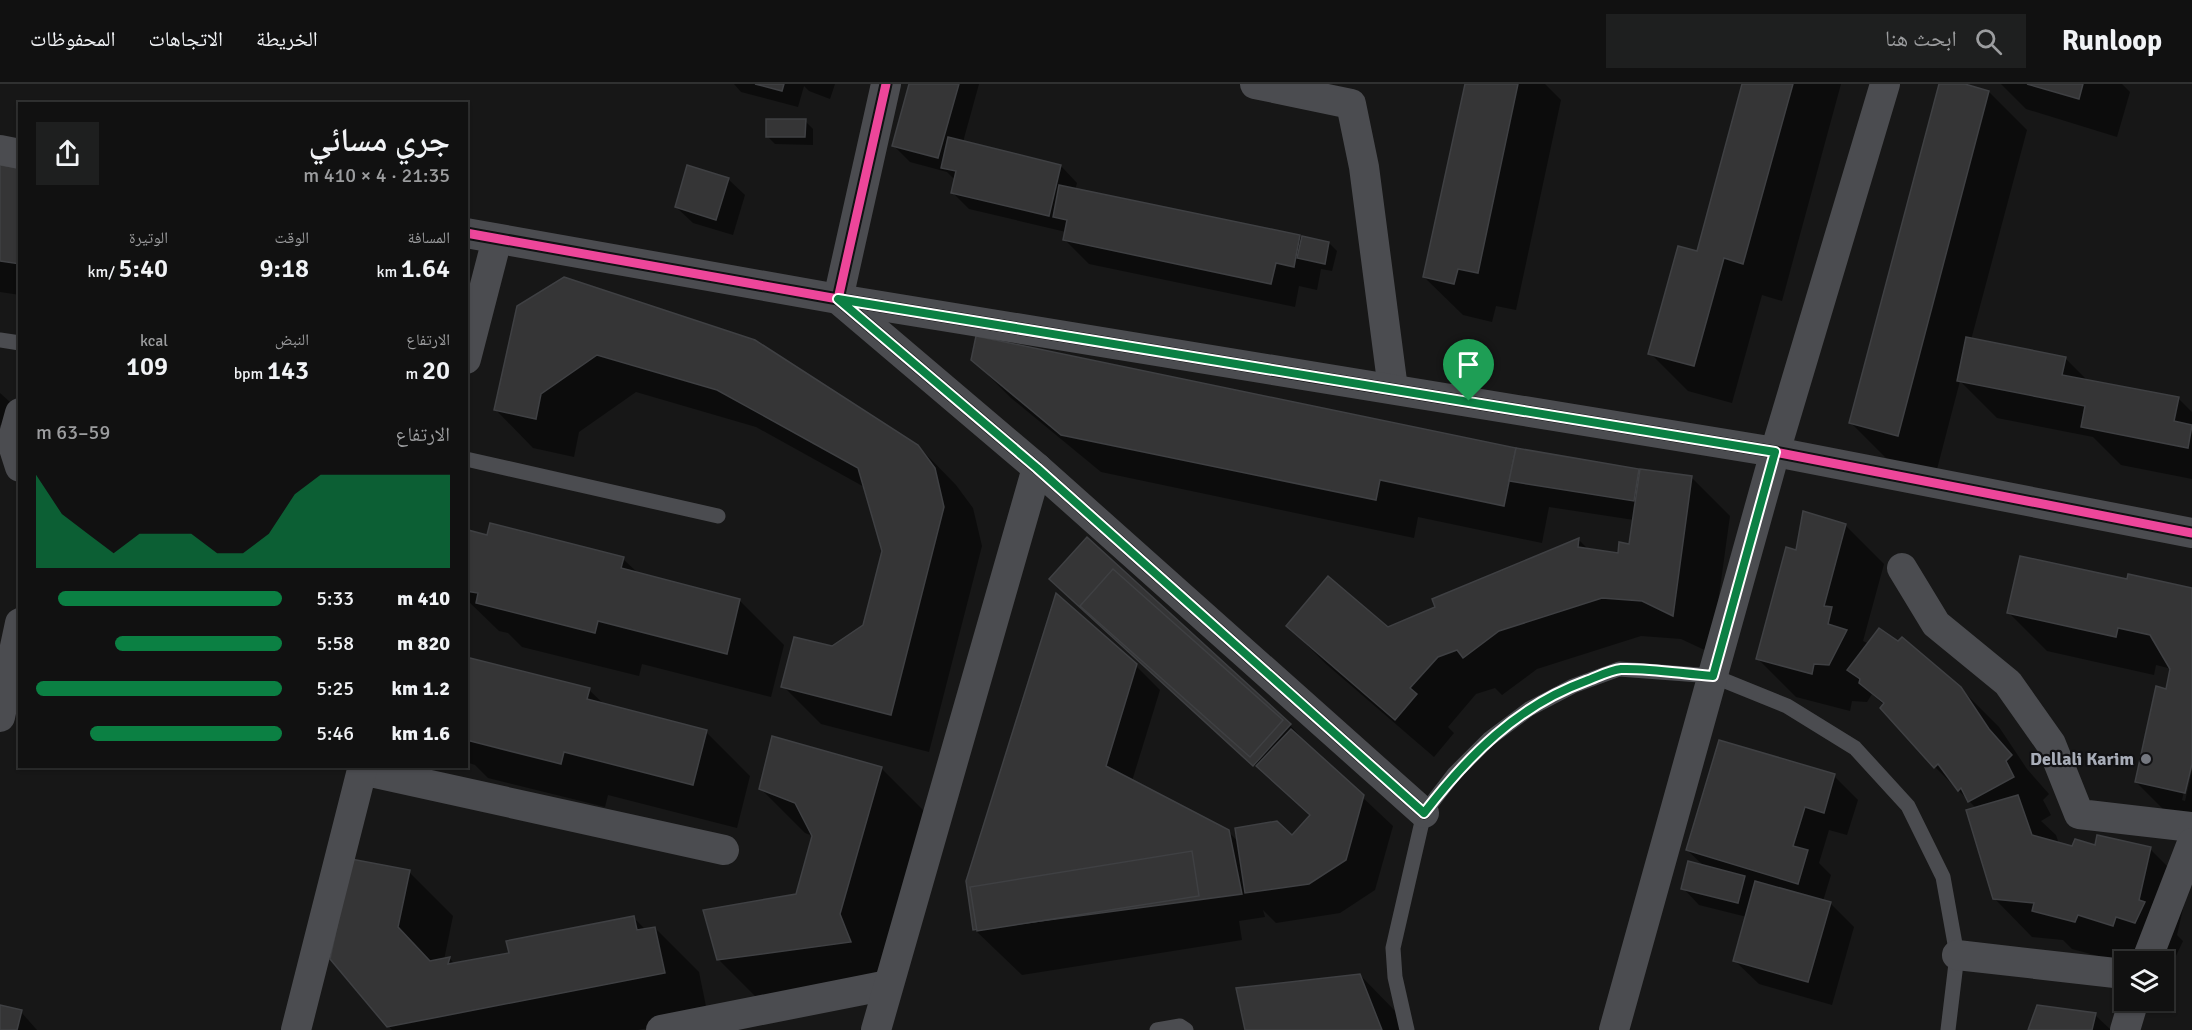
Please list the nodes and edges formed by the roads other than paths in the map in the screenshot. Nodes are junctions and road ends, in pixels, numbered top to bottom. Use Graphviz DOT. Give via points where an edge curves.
graph roads {
  1 [pos="886,84"];
  2 [pos="1255,84"];
  3 [pos="1885,84"];
  4 [pos="0,150"];
  5 [pos="18,154"];
  6 [pos="468,233"];
  7 [pos="497,239"];
  8 [pos="838,299"];
  9 [pos="0,340"];
  10 [pos="18,344"];
  11 [pos="468,352"];
  12 [pos="1392,388"];
  13 [pos="18,420"];
  14 [pos="1775,452"];
  15 [pos="468,459"];
  16 [pos="18,461"];
  17 [pos="1037,468"];
  18 [pos="718,516"];
  19 [pos="2192,533"];
  20 [pos="1902,568"];
  21 [pos="18,632"];
  22 [pos="1713,676"];
  23 [pos="0,717"];
  24 [pos="363,768"];
  25 [pos="1424,813"];
  26 [pos="2192,827"];
  27 [pos="2192,843"];
  28 [pos="724,850"];
  29 [pos="2150,951"];
  30 [pos="1957,955"];
  31 [pos="2114,973"];
  32 [pos="888,986"];
  33 [pos="2131,1011"];
  34 [pos="296,1030"];
  35 [pos="661,1030"];
  36 [pos="876,1030"];
  37 [pos="1157,1030"];
  38 [pos="1186,1030"];
  39 [pos="1407,1030"];
  40 [pos="1614,1030"];
  41 [pos="1948,1030"];
  42 [pos="2125,1030"];
  1 -- 8 [label="street"];
  2 -- 12 [label="street" via="1351,104 1364,167"];
  3 -- 14 [label="street"];
  4 -- 5 [label="street"];
  6 -- 7 [label="street"];
  7 -- 8 [label="street"];
  7 -- 11 [label="street"];
  8 -- 12 [label="street"];
  8 -- 17 [label="street"];
  9 -- 10 [label="lane"];
  12 -- 14 [label="street"];
  13 -- 16 [label="street" via="12,442"];
  14 -- 19 [label="street"];
  14 -- 22 [label="street"];
  15 -- 18 [label="lane"];
  17 -- 25 [label="street"];
  17 -- 32 [label="street"];
  20 -- 26 [label="street" via="1936,624 2008,683 2050,744 2079,814"];
  21 -- 23 [label="street"];
  22 -- 25 [label="lane" via="1619,669 1573,686 1529,709 1489,739 1454,774"];
  22 -- 30 [label="lane" via="1787,706 1855,748 1908,806 1943,877"];
  22 -- 40 [label="street"];
  24 -- 28 [label="street"];
  24 -- 34 [label="street"];
  25 -- 39 [label="lane" via="1393,948"];
  27 -- 29 [label="street"];
  30 -- 31 [label="street"];
  30 -- 41 [label="lane"];
  32 -- 35 [label="street"];
  32 -- 36 [label="street"];
  33 -- 42 [label="street"];
  37 -- 38 [label="lane" via="1180,1026"];
}
